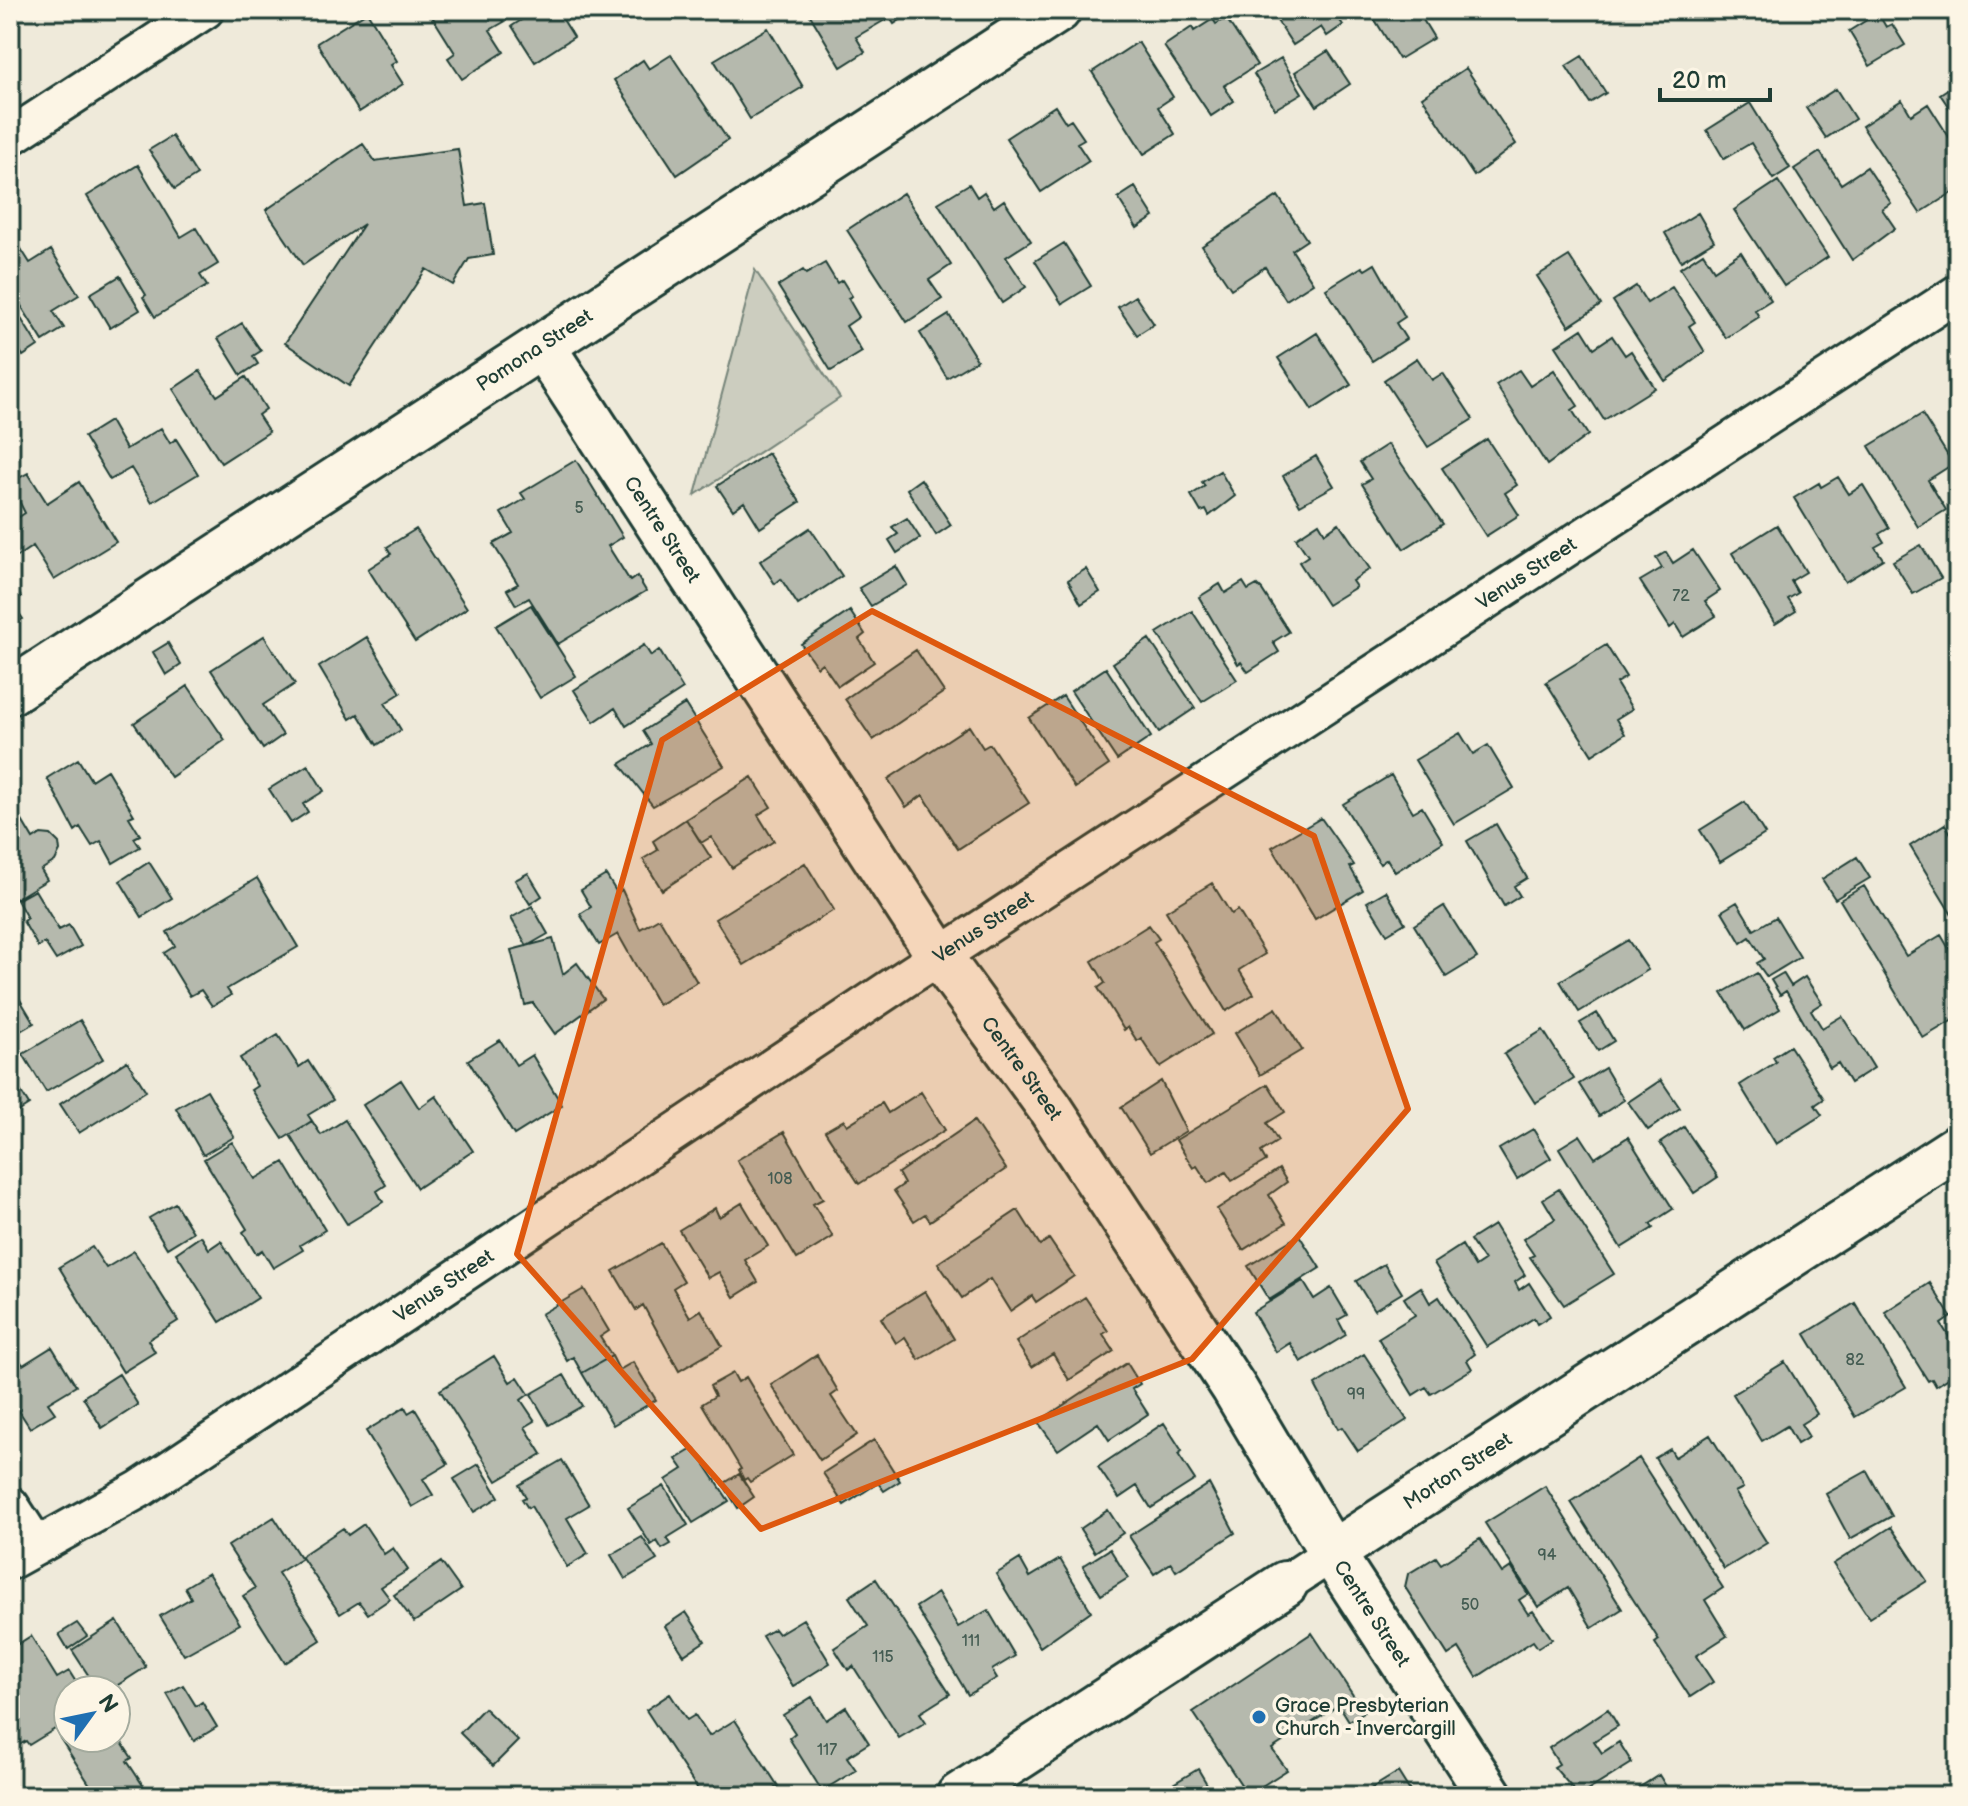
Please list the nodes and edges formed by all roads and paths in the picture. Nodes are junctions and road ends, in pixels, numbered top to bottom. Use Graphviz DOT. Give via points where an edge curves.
graph roads {
  1 [pos="205,10"];
  2 [pos="1058,10"];
  3 [pos="10,137"];
  4 [pos="1958,293"];
  5 [pos="543,347"];
  6 [pos="10,692"];
  7 [pos="940,957"];
  8 [pos="1958,1147"];
  9 [pos="10,1505"];
  10 [pos="23,1553"];
  11 [pos="1332,1553"];
  12 [pos="1285,1584"];
  13 [pos="959,1796"];
  14 [pos="1490,1796"];
  1 -- 3 [label="street"];
  2 -- 5 [label="street, Pomona Street"];
  4 -- 7 [label="street, Venus Street"];
  5 -- 6 [label="street, Pomona Street"];
  5 -- 7 [label="street, Centre Street"];
  7 -- 10 [label="street, Venus Street" via="140,1489"];
  7 -- 11 [label="street, Centre Street" via="1059,1121 1234,1388"];
  8 -- 11 [label="street, Morton Street"];
  9 -- 10 [label="street"];
  11 -- 12 [label="street, Morton Street"];
  11 -- 14 [label="street, Centre Street"];
  12 -- 13 [label="street, Morton Street"];
}
